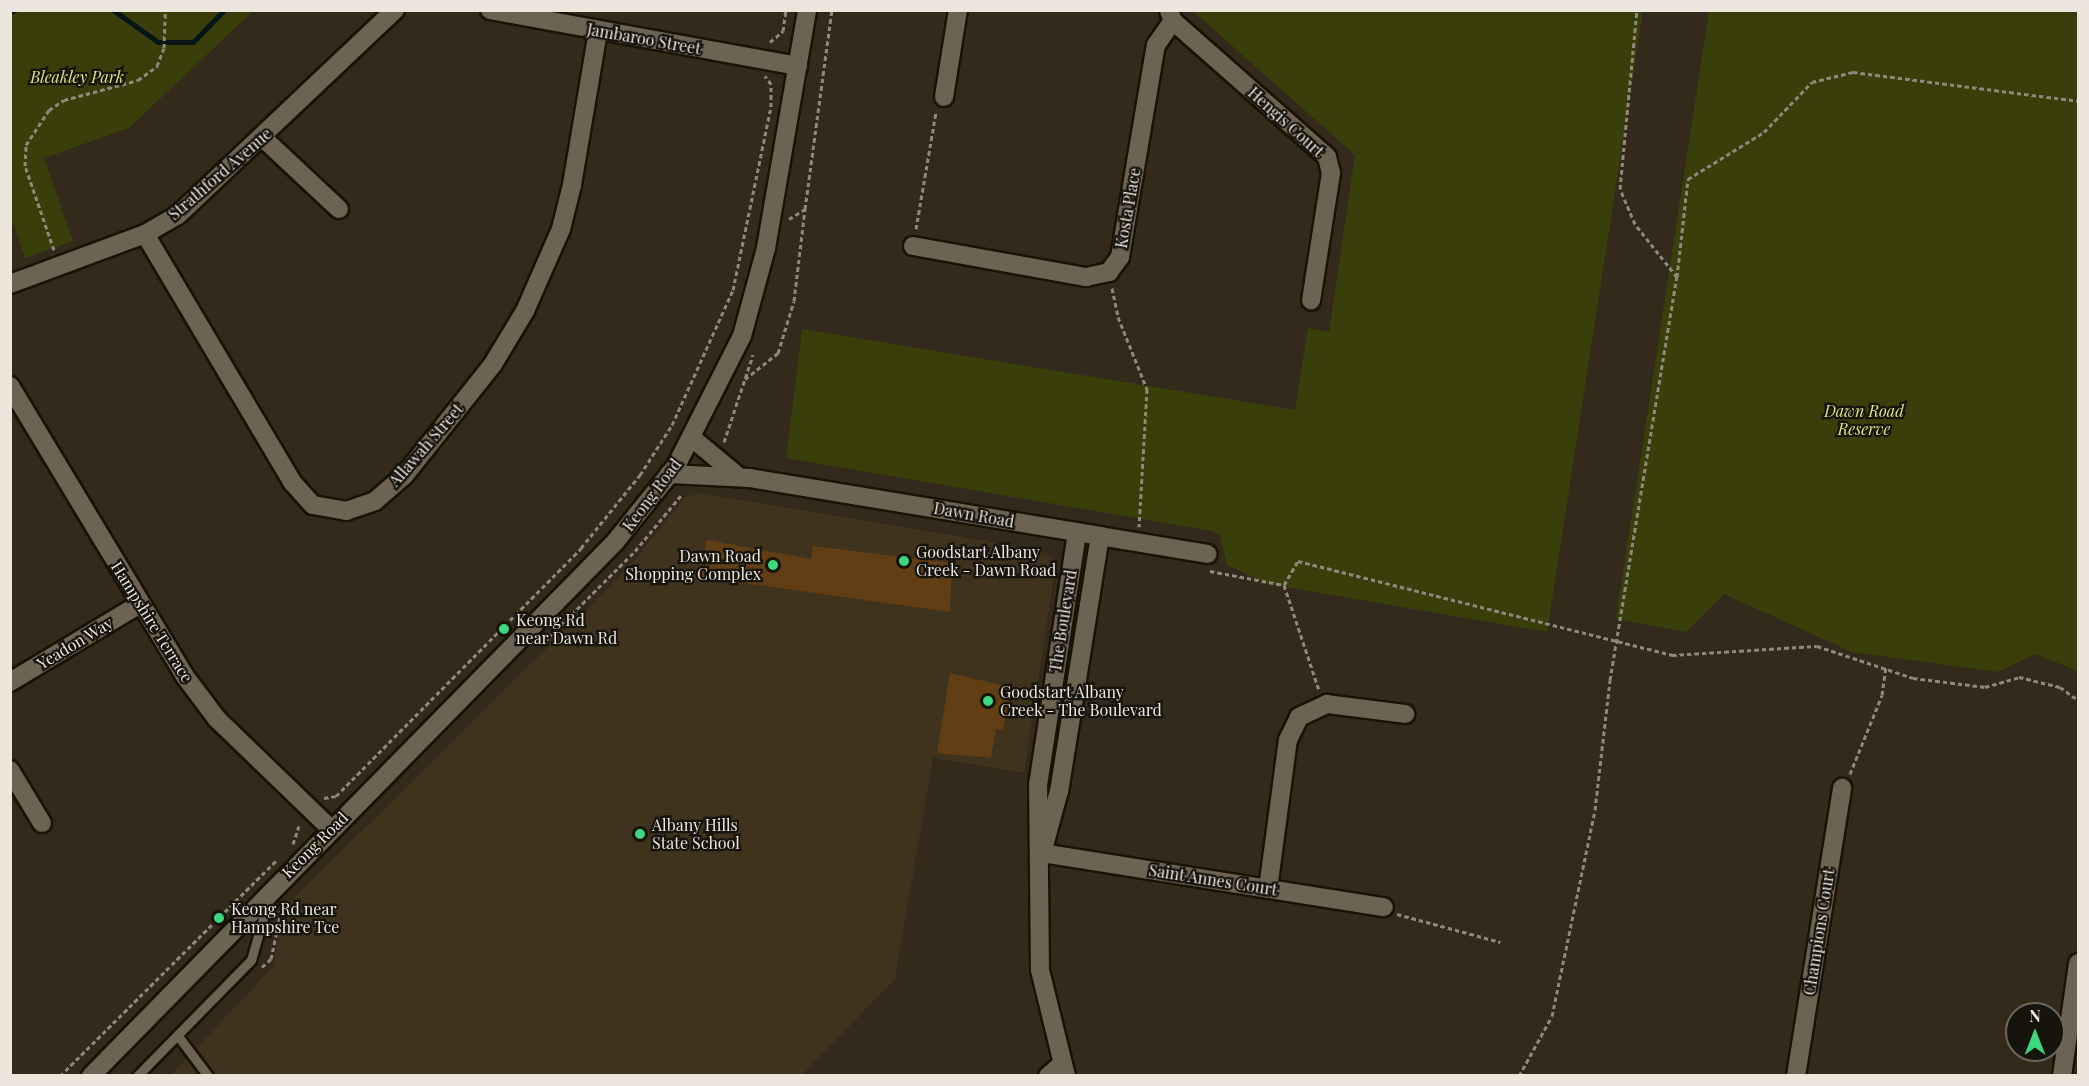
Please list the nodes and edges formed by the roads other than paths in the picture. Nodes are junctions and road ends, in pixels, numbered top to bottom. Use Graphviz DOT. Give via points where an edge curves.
graph roads {
  1 [pos="394,10"];
  2 [pos="490,10"];
  3 [pos="807,10"];
  4 [pos="958,10"];
  5 [pos="1171,16"];
  6 [pos="598,31"];
  7 [pos="798,66"];
  8 [pos="944,98"];
  9 [pos="263,138"];
  10 [pos="339,208"];
  11 [pos="145,234"];
  12 [pos="913,246"];
  13 [pos="10,284"];
  14 [pos="1311,300"];
  15 [pos="10,386"];
  16 [pos="692,438"];
  17 [pos="669,474"];
  18 [pos="739,477"];
  19 [pos="1077,532"];
  20 [pos="1100,536"];
  21 [pos="1206,562"];
  22 [pos="140,604"];
  23 [pos="10,682"];
  24 [pos="1405,714"];
  25 [pos="10,770"];
  26 [pos="1842,788"];
  27 [pos="42,823"];
  28 [pos="331,829"];
  29 [pos="1042,853"];
  30 [pos="1268,889"];
  31 [pos="276,895"];
  32 [pos="1384,908"];
  33 [pos="2079,963"];
  34 [pos="178,1036"];
  35 [pos="1058,1072"];
  36 [pos="91,1076"];
  37 [pos="137,1076"];
  38 [pos="208,1076"];
  39 [pos="1796,1076"];
  40 [pos="2061,1076"];
  1 -- 9 [label="street, Strathford Avenue"];
  2 -- 6 [label="street, Jambaroo Street"];
  3 -- 7 [label="street, Keong Road"];
  4 -- 8 [label="street"];
  5 -- 12 [label="street, Kosta Place" via="1156,45 1120,257 1109,272 1086,277"];
  5 -- 14 [label="street, Hengis Court" via="1327,157 1331,173"];
  6 -- 7 [label="street, Jambaroo Street"];
  6 -- 11 [label="street, Allawah Street" via="561,229 525,311 493,364 404,476 375,501 346,511 313,505 292,482"];
  7 -- 16 [label="street, Keong Road" via="766,248 742,336"];
  9 -- 10 [label="street"];
  9 -- 11 [label="street, Strathford Avenue" via="178,215"];
  11 -- 13 [label="street, Strathford Avenue"];
  15 -- 22 [label="street, Hampshire Terrace"];
  16 -- 17 [label="street, Keong Road"];
  16 -- 18 [label="street"];
  17 -- 18 [label="street, Dawn Road"];
  17 -- 28 [label="street, Keong Road" via="615,542"];
  18 -- 19 [label="street, Dawn Road"];
  19 -- 20 [label="street, Dawn Road"];
  19 -- 29 [label="street, The Boulevard" via="1038,785"];
  20 -- 21 [label="street, Dawn Road"];
  20 -- 29 [label="street, The Boulevard" via="1059,791"];
  22 -- 23 [label="street, Yeadon Way"];
  22 -- 28 [label="street, Hampshire Terrace" via="217,719"];
  24 -- 30 [label="street" via="1327,704 1306,710 1288,740"];
  25 -- 27 [label="street"];
  26 -- 39 [label="street, Champions Court"];
  28 -- 31 [label="street, Keong Road"];
  29 -- 30 [label="street, Saint Annes Court"];
  29 -- 35 [label="street, The Boulevard" via="1040,970"];
  30 -- 32 [label="street, Saint Annes Court"];
  31 -- 34 [label="lane, Keong Road" via="251,960"];
  31 -- 36 [label="street, Keong Road"];
  33 -- 40 [label="street"];
  34 -- 37 [label="lane, Keong Road"];
  34 -- 38 [label="lane"];
}
